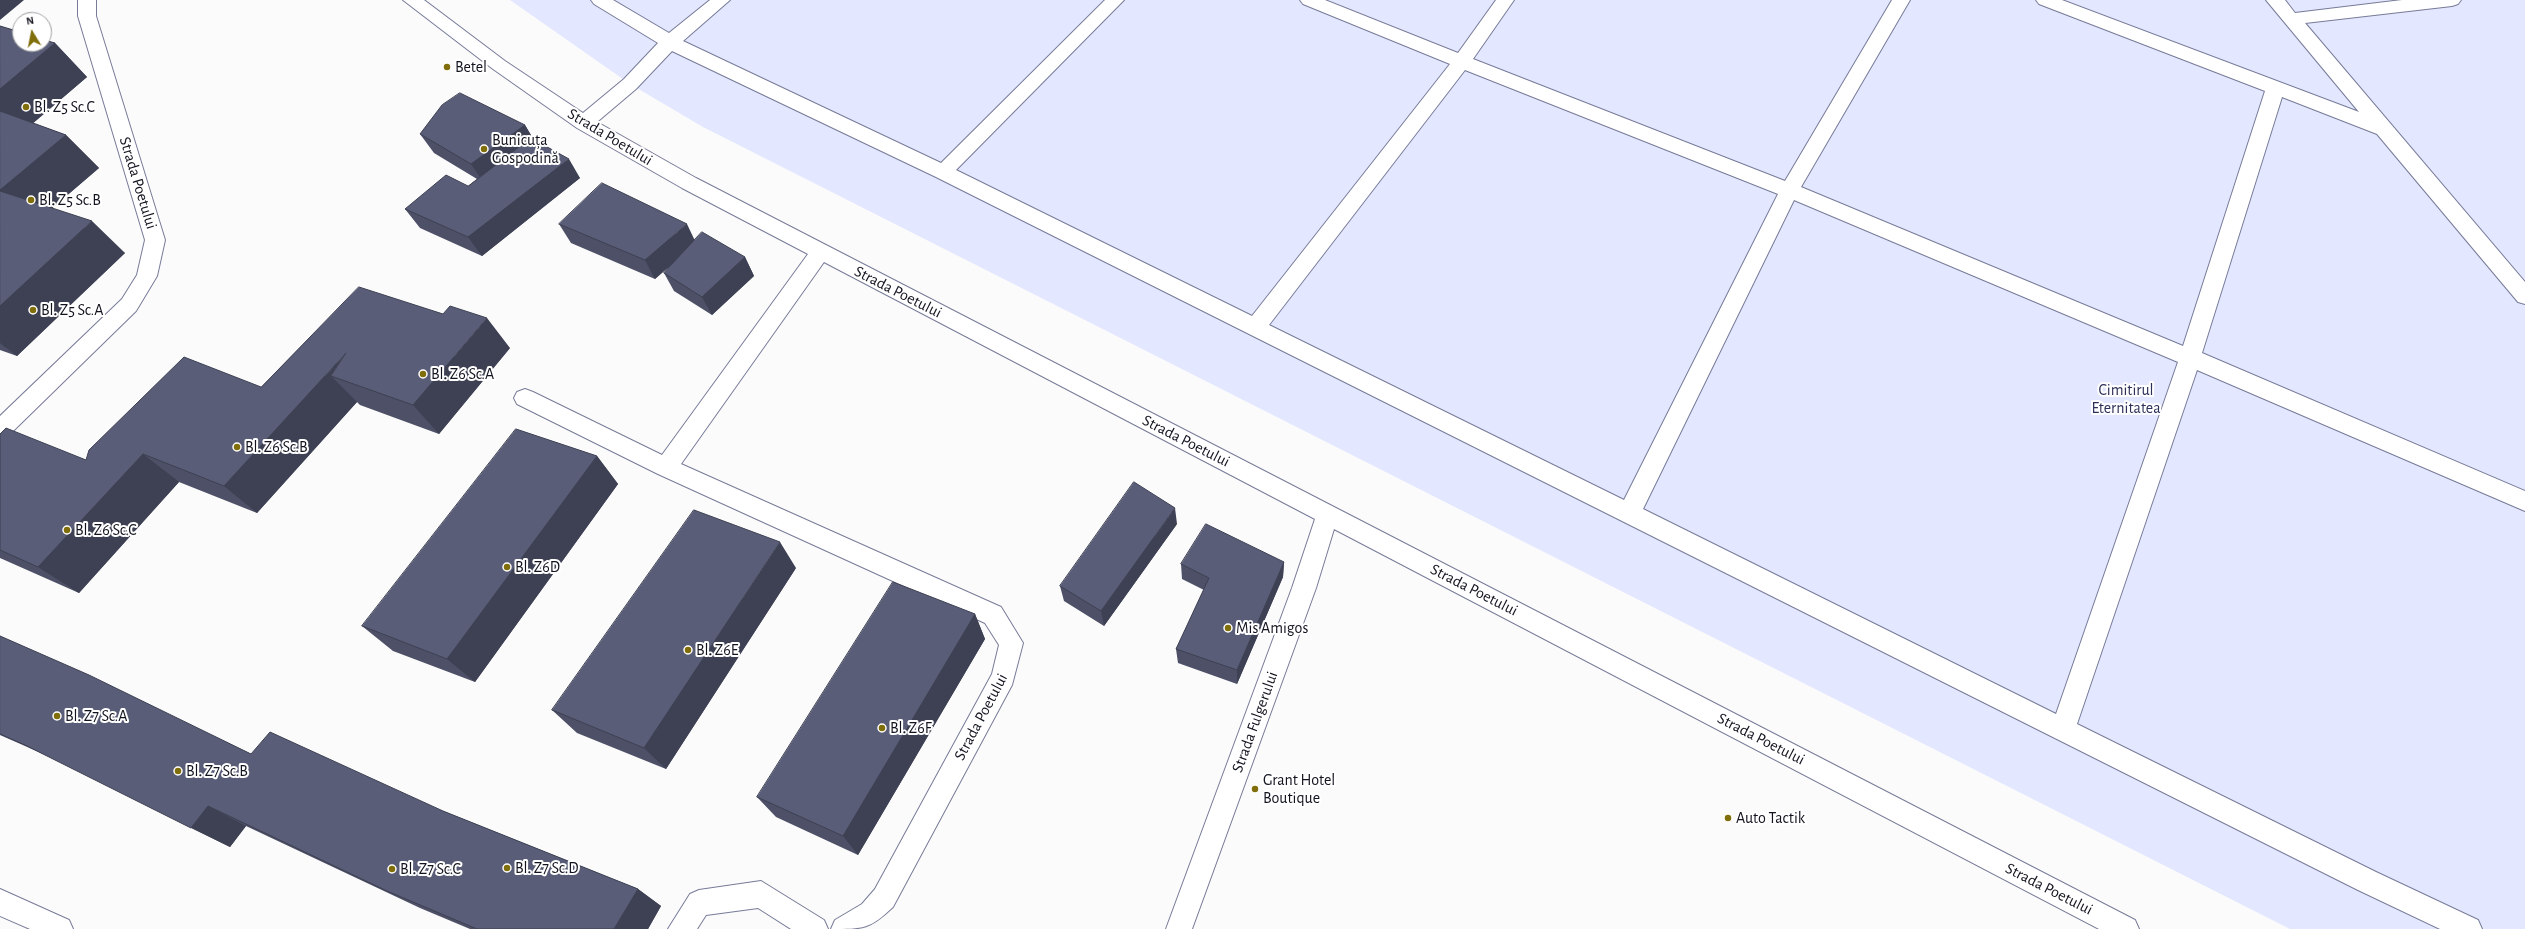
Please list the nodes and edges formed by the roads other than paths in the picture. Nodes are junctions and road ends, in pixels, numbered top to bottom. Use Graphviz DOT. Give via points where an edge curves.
graph roads {
  1 [pos="87,0"];
  2 [pos="412,0"];
  3 [pos="600,0"];
  4 [pos="721,0"];
  5 [pos="1115,0"];
  6 [pos="1309,0"];
  7 [pos="1505,0"];
  8 [pos="1901,0"];
  9 [pos="2045,0"];
  10 [pos="2275,0"];
  11 [pos="2452,0"];
  12 [pos="2291,19"];
  13 [pos="670,42"];
  14 [pos="1460,62"];
  15 [pos="2275,89"];
  16 [pos="584,123"];
  17 [pos="2385,129"];
  18 [pos="942,172"];
  19 [pos="1788,191"];
  20 [pos="821,252"];
  21 [pos="2525,296"];
  22 [pos="1255,327"];
  23 [pos="2190,358"];
  24 [pos="525,398"];
  25 [pos="0,430"];
  26 [pos="666,467"];
  27 [pos="2525,502"];
  28 [pos="1328,514"];
  29 [pos="1629,514"];
  30 [pos="2062,729"];
  31 [pos="0,902"];
  32 [pos="56,928"];
  33 [pos="681,929"];
  34 [pos="815,929"];
  35 [pos="844,929"];
  36 [pos="1179,929"];
  37 [pos="2126,929"];
  38 [pos="2468,929"];
  1 -- 25 [label="street, Strada Poetului" via="87,16 156,240 147,276 129,305"];
  2 -- 16 [label="street, Strada Poetului" via="499,65"];
  3 -- 13 [label="street"];
  4 -- 13 [label="street"];
  5 -- 18 [label="street"];
  6 -- 14 [label="street"];
  7 -- 14 [label="street"];
  8 -- 19 [label="street"];
  9 -- 15 [label="street"];
  10 -- 12 [label="street"];
  11 -- 12 [label="street"];
  12 -- 17 [label="street"];
  13 -- 16 [label="street" via="630,84"];
  13 -- 18 [label="street"];
  14 -- 19 [label="street"];
  14 -- 22 [label="street"];
  15 -- 17 [label="street"];
  15 -- 23 [label="street"];
  16 -- 20 [label="street, Strada Poetului" via="689,184"];
  17 -- 21 [label="street"];
  18 -- 22 [label="street"];
  19 -- 23 [label="street"];
  19 -- 29 [label="street"];
  20 -- 26 [label="street"];
  20 -- 28 [label="street, Strada Poetului"];
  22 -- 29 [label="street"];
  23 -- 27 [label="street"];
  23 -- 30 [label="street"];
  24 -- 26 [label="street, Strada Poetului"];
  26 -- 35 [label="street, Strada Poetului" via="993,615 1011,643 1003,677 884,898 871,912"];
  28 -- 36 [label="street, Strada Fulgerului" via="1304,588"];
  28 -- 37 [label="street, Strada Poetului"];
  29 -- 30 [label="street"];
  30 -- 38 [label="street"];
  31 -- 32 [label="street"];
  33 -- 34 [label="street" via="699,903 761,894"];
}
